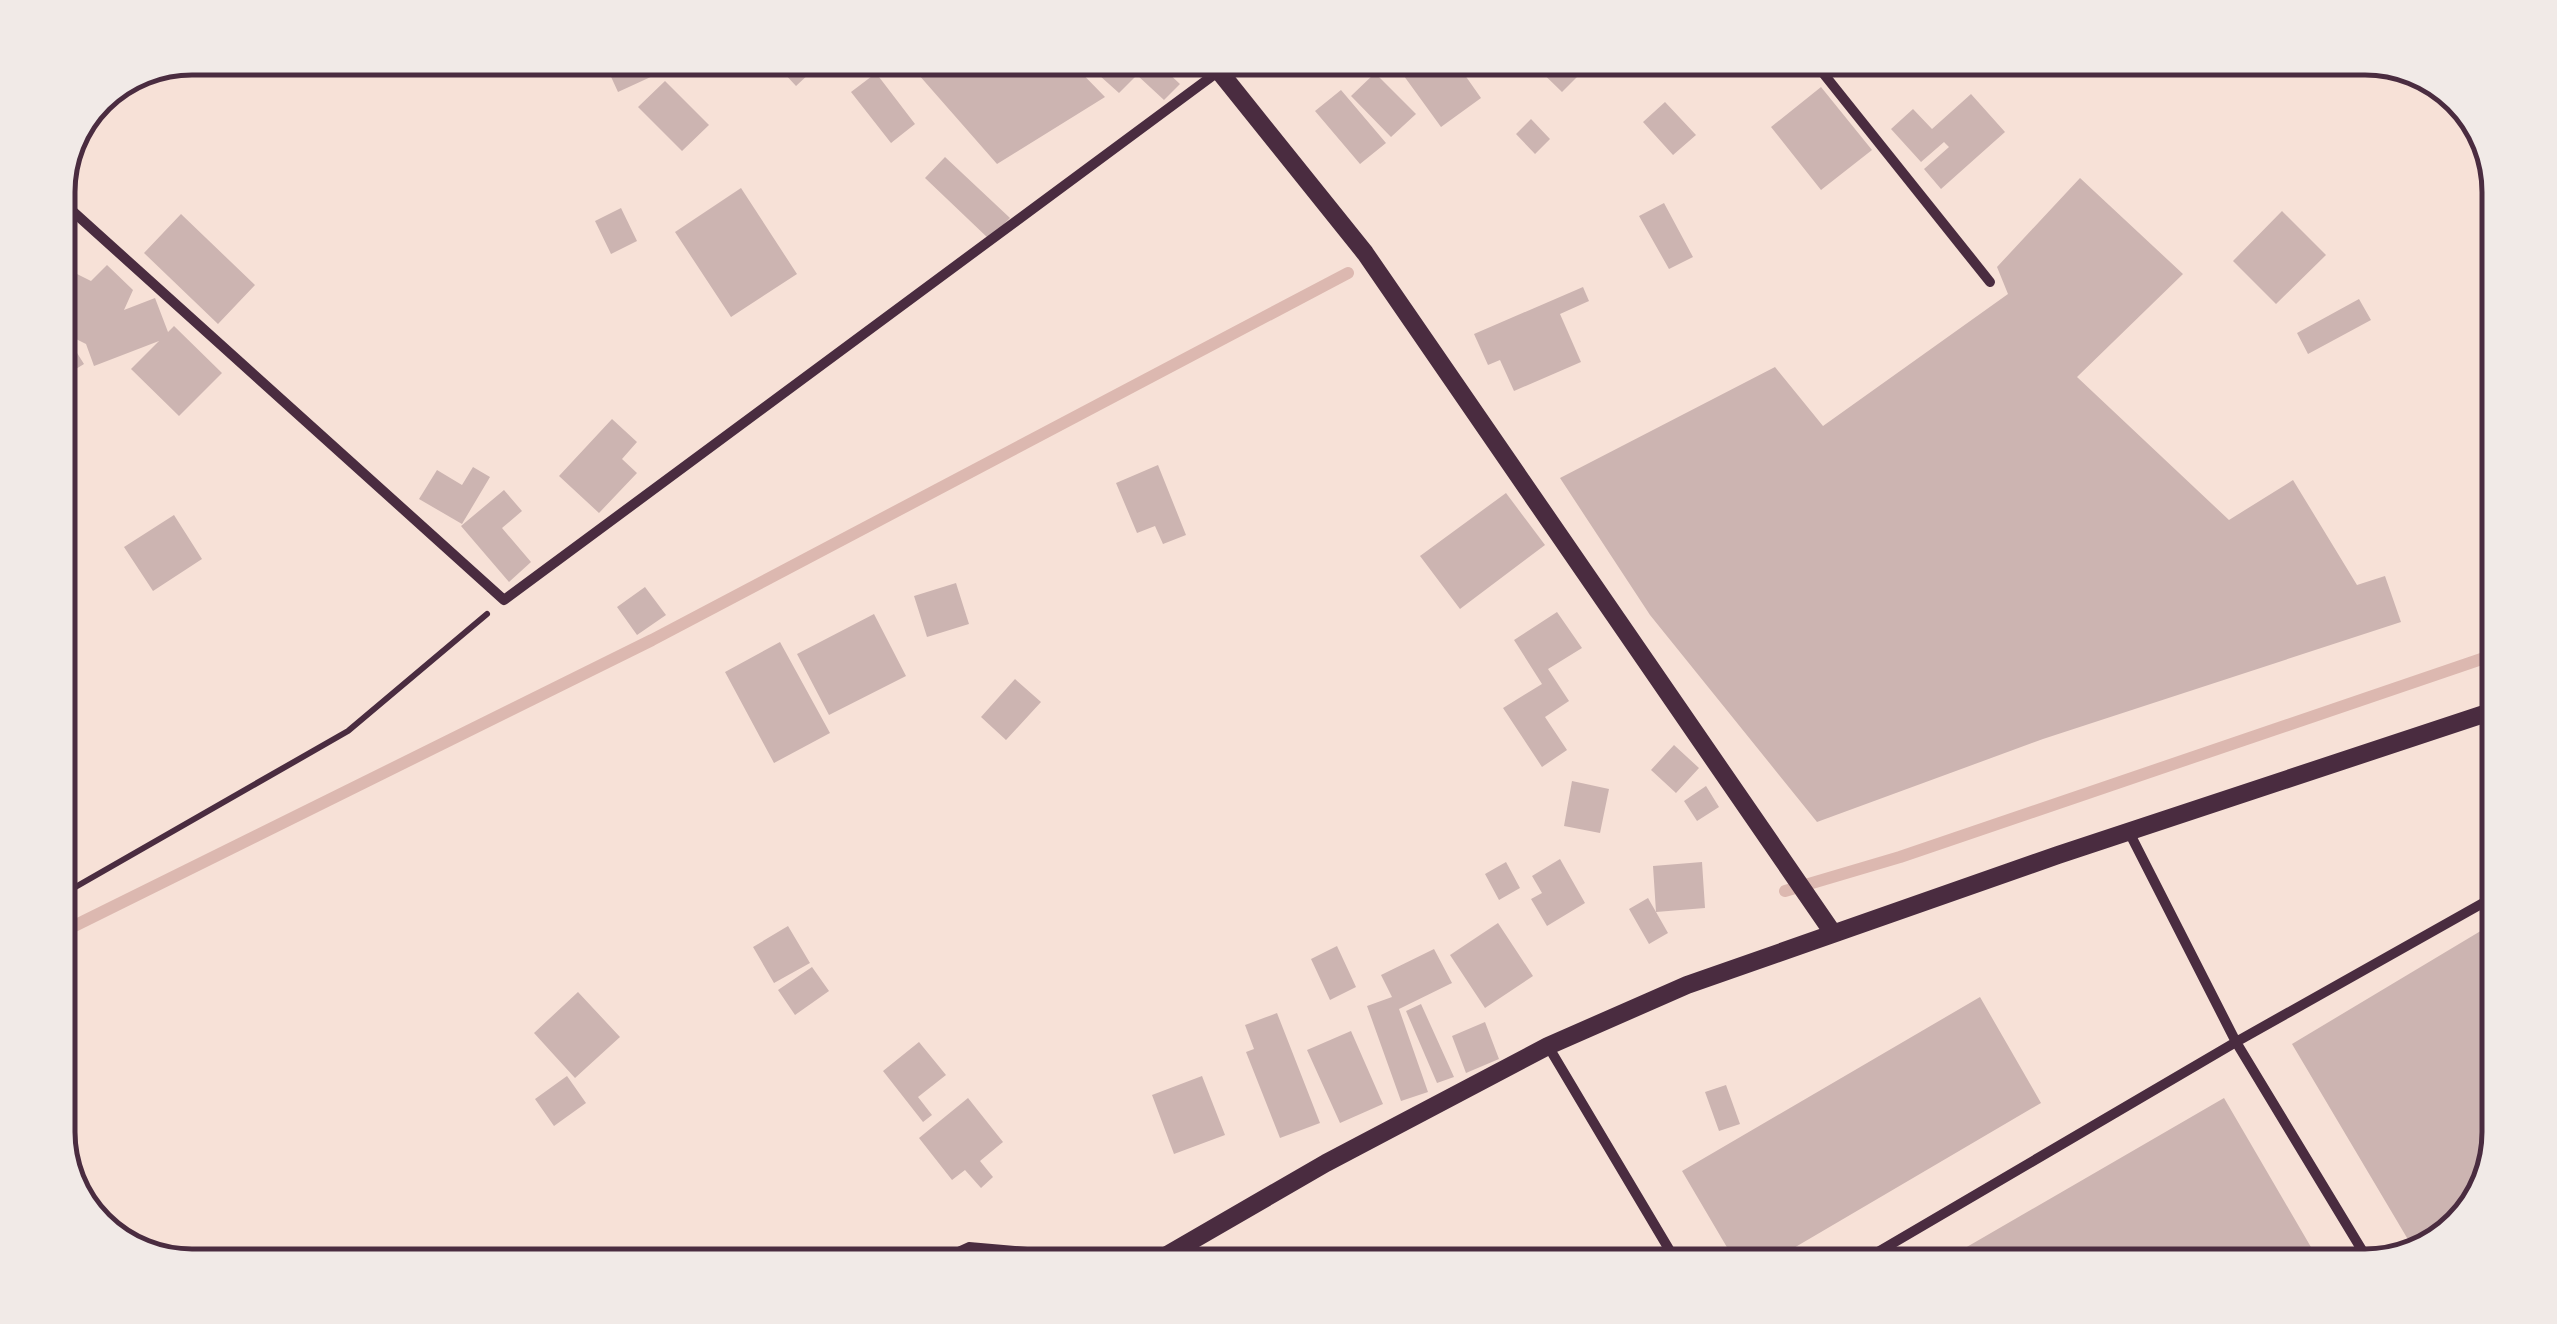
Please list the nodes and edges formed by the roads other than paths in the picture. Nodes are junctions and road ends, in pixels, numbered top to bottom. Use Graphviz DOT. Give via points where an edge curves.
graph roads {
  1 [pos="1214,75"];
  2 [pos="1222,75"];
  3 [pos="1825,75"];
  4 [pos="75,213"];
  5 [pos="1990,282"];
  6 [pos="2482,715"];
  7 [pos="2128,832"];
  8 [pos="2482,904"];
  9 [pos="1833,934"];
  10 [pos="2236,1042"];
  11 [pos="1548,1046"];
  12 [pos="1178,1249"];
  13 [pos="1669,1249"];
  14 [pos="1883,1249"];
  15 [pos="2362,1249"];
  1 -- 4 [label="street" via="504,600"];
  2 -- 9 [label="street" via="1364,253"];
  3 -- 5 [label="street"];
  6 -- 7 [label="street"];
  7 -- 9 [label="street"];
  7 -- 10 [label="street"];
  8 -- 10 [label="street"];
  9 -- 11 [label="street" via="1687,984"];
  10 -- 14 [label="street"];
  10 -- 15 [label="street"];
  11 -- 12 [label="street"];
  11 -- 13 [label="street"];
}
